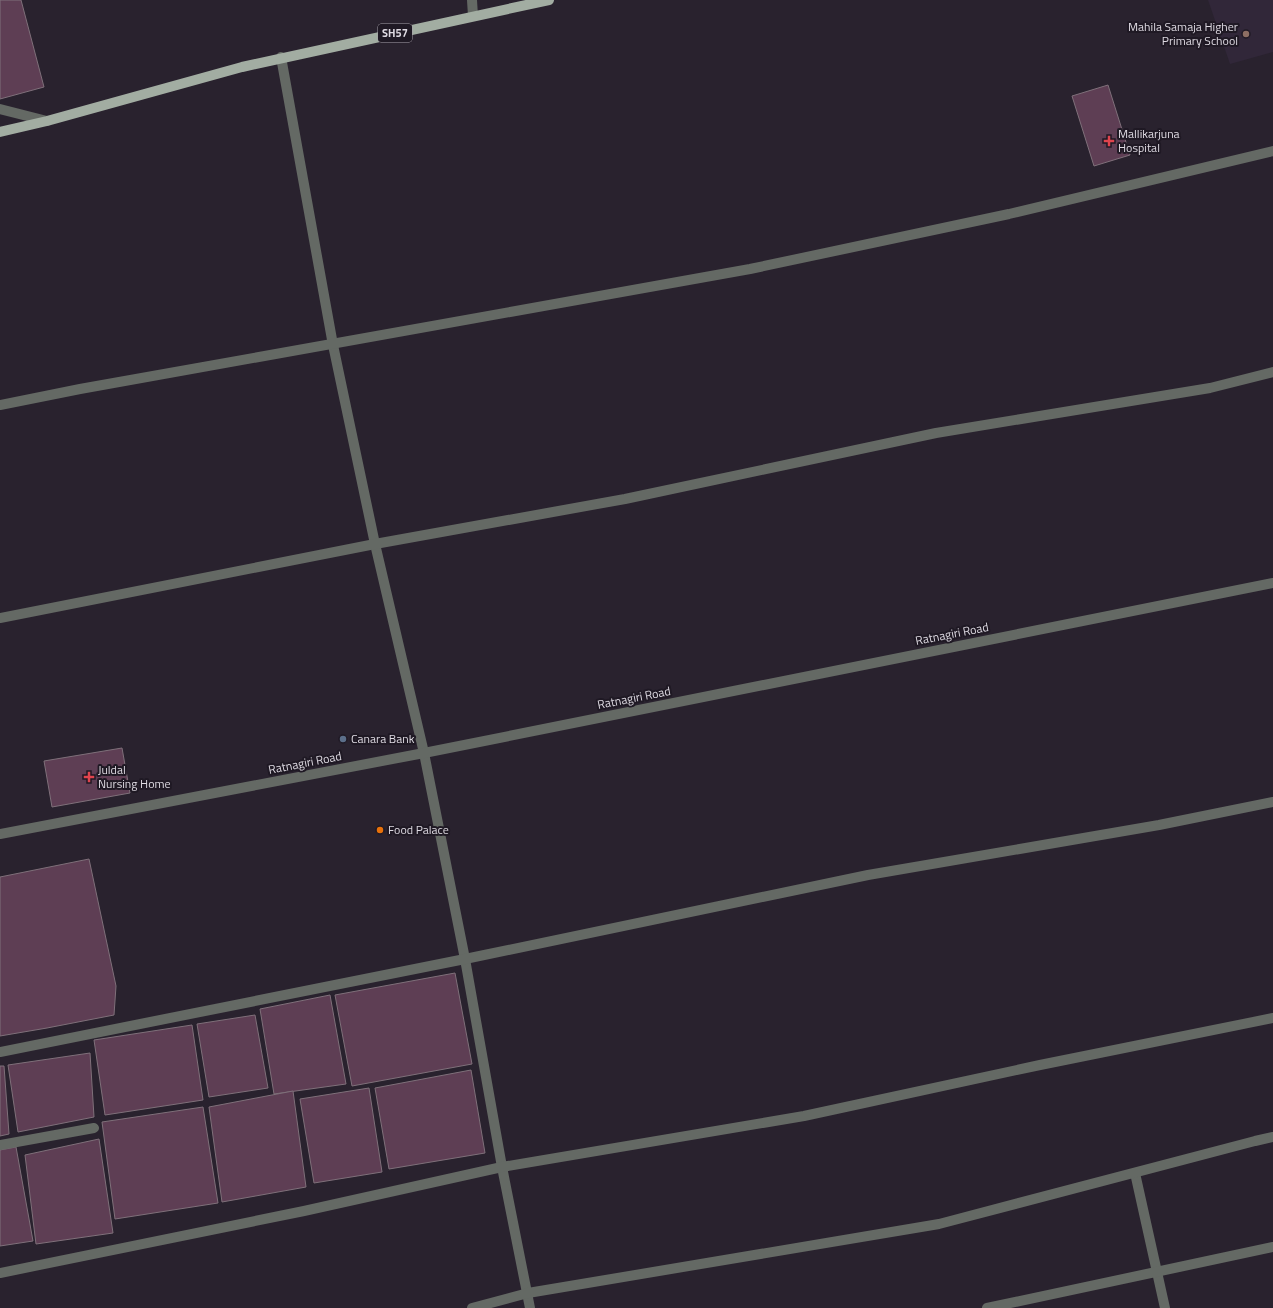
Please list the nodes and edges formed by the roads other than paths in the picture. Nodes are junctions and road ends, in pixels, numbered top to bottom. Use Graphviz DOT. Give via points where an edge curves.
graph roads {
  1 [pos="472,0"];
  2 [pos="549,0"];
  3 [pos="473,16"];
  4 [pos="281,57"];
  5 [pos="0,109"];
  6 [pos="47,121"];
  7 [pos="0,132"];
  8 [pos="1273,151"];
  9 [pos="333,344"];
  10 [pos="1273,372"];
  11 [pos="0,405"];
  12 [pos="375,544"];
  13 [pos="1273,583"];
  14 [pos="0,618"];
  15 [pos="424,753"];
  16 [pos="1273,802"];
  17 [pos="0,834"];
  18 [pos="465,959"];
  19 [pos="1273,1018"];
  20 [pos="0,1052"];
  21 [pos="94,1128"];
  22 [pos="1273,1137"];
  23 [pos="0,1144"];
  24 [pos="502,1167"];
  25 [pos="1134,1172"];
  26 [pos="1273,1247"];
  27 [pos="1157,1271"];
  28 [pos="0,1273"];
  29 [pos="528,1293"];
  30 [pos="472,1308"];
  31 [pos="530,1308"];
  32 [pos="987,1308"];
  33 [pos="1165,1308"];
  1 -- 3 [label="street"];
  2 -- 3 [label="main road, SH57"];
  3 -- 4 [label="main road, SH57"];
  4 -- 6 [label="main road, SH57"];
  4 -- 9 [label="street"];
  5 -- 6 [label="street"];
  6 -- 7 [label="main road, SH57"];
  8 -- 9 [label="street" via="1009,214 750,269"];
  9 -- 11 [label="street"];
  9 -- 12 [label="street"];
  10 -- 12 [label="street" via="1210,388 936,433 625,499"];
  12 -- 14 [label="street"];
  12 -- 15 [label="street"];
  13 -- 15 [label="street, Ratnagiri Road"];
  15 -- 17 [label="street, Ratnagiri Road"];
  15 -- 18 [label="street"];
  16 -- 18 [label="street" via="1159,826 868,874"];
  18 -- 20 [label="street"];
  18 -- 24 [label="street"];
  19 -- 24 [label="street" via="804,1116"];
  21 -- 23 [label="street"];
  22 -- 25 [label="street"];
  24 -- 28 [label="street" via="304,1211"];
  24 -- 29 [label="street"];
  25 -- 27 [label="street"];
  25 -- 29 [label="street" via="939,1224"];
  26 -- 27 [label="street"];
  27 -- 32 [label="street"];
  27 -- 33 [label="street"];
  29 -- 30 [label="street"];
  29 -- 31 [label="street"];
}
